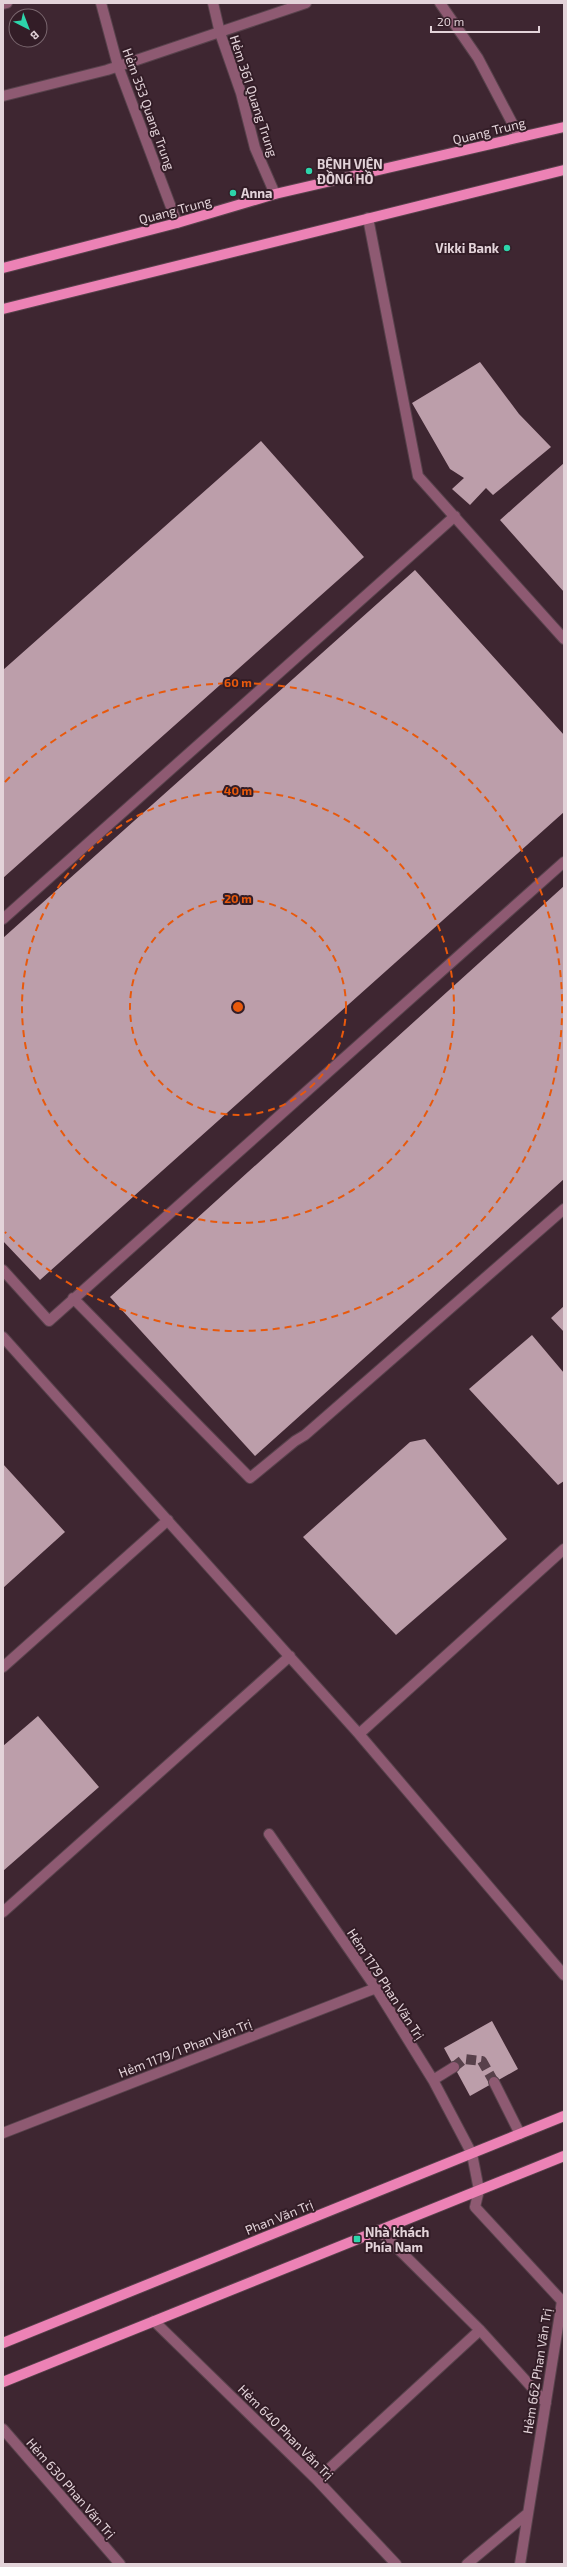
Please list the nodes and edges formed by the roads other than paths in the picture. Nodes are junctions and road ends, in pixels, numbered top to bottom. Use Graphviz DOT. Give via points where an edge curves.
graph roads {
  1 [pos="7,3"];
  2 [pos="101,3"];
  3 [pos="213,3"];
  4 [pos="306,3"];
  5 [pos="440,3"];
  6 [pos="3,4"];
  7 [pos="220,33"];
  8 [pos="118,66"];
  9 [pos="3,96"];
  10 [pos="564,127"];
  11 [pos="519,136"];
  12 [pos="564,170"];
  13 [pos="275,194"];
  14 [pos="368,218"];
  15 [pos="177,223"];
  16 [pos="3,268"];
  17 [pos="3,309"];
  18 [pos="454,516"];
  19 [pos="564,639"];
  20 [pos="564,862"];
  21 [pos="3,919"];
  22 [pos="564,1209"];
  23 [pos="3,1270"];
  24 [pos="73,1298"];
  25 [pos="5,1342"];
  26 [pos="168,1520"];
  27 [pos="564,1549"];
  28 [pos="290,1656"];
  29 [pos="3,1667"];
  30 [pos="360,1734"];
  31 [pos="269,1834"];
  32 [pos="3,1912"];
  33 [pos="564,1975"];
  34 [pos="376,1988"];
  35 [pos="454,2067"];
  36 [pos="433,2080"];
  37 [pos="494,2082"];
  38 [pos="564,2116"];
  39 [pos="3,2133"];
  40 [pos="520,2134"];
  41 [pos="472,2154"];
  42 [pos="564,2156"];
  43 [pos="479,2190"];
  44 [pos="379,2230"];
  45 [pos="154,2321"];
  46 [pos="480,2330"];
  47 [pos="3,2343"];
  48 [pos="3,2382"];
  49 [pos="546,2403"];
  50 [pos="3,2429"];
  51 [pos="317,2480"];
  52 [pos="528,2513"];
  53 [pos="120,2564"];
  54 [pos="396,2564"];
  55 [pos="467,2564"];
  56 [pos="520,2564"];
  1 -- 6 [label="street"];
  2 -- 8 [label="street, Hẻm 353 Quang Trung"];
  3 -- 7 [label="street, Hẻm 361 Quang Trung"];
  4 -- 7 [label="street"];
  5 -- 11 [label="street" via="478,58"];
  7 -- 8 [label="street"];
  7 -- 13 [label="street, Hẻm 361 Quang Trung" via="241,93 255,148"];
  8 -- 9 [label="street"];
  8 -- 15 [label="street, Hẻm 353 Quang Trung"];
  10 -- 11 [label="main road, Quang Trung"];
  11 -- 13 [label="main road, Quang Trung" via="364,175"];
  12 -- 14 [label="main road"];
  13 -- 15 [label="main road, Quang Trung"];
  14 -- 17 [label="main road"];
  14 -- 18 [label="street" via="418,476"];
  15 -- 16 [label="main road, Quang Trung"];
  18 -- 19 [label="street"];
  18 -- 21 [label="street"];
  20 -- 24 [label="street"];
  22 -- 24 [label="street" via="305,1435 250,1478"];
  23 -- 24 [label="street" via="49,1321"];
  25 -- 26 [label="street"];
  26 -- 28 [label="street"];
  26 -- 29 [label="street"];
  27 -- 30 [label="street"];
  28 -- 30 [label="street"];
  28 -- 32 [label="street"];
  30 -- 33 [label="street"];
  31 -- 34 [label="street, Hẻm 1179 Phan Văn Trị"];
  34 -- 36 [label="street, Hẻm 1179 Phan Văn Trị"];
  34 -- 39 [label="street, Hẻm 1179/1 Phan Văn Trị"];
  35 -- 36 [label="street"];
  36 -- 41 [label="street, Hẻm 1179 Phan Văn Trị"];
  37 -- 40 [label="street"];
  38 -- 40 [label="main road, Phan Văn Trị"];
  40 -- 41 [label="main road, Phan Văn Trị"];
  41 -- 43 [label="street, Hẻm 1179 Phan Văn Trị"];
  41 -- 47 [label="main road, Phan Văn Trị"];
  42 -- 43 [label="main road"];
  43 -- 44 [label="main road"];
  43 -- 49 [label="street, Hẻm 662 Phan Văn Trị" via="475,2207 562,2301"];
  44 -- 45 [label="main road"];
  44 -- 46 [label="street"];
  45 -- 48 [label="main road"];
  45 -- 51 [label="street, Hẻm 640 Phan Văn Trị"];
  46 -- 49 [label="street"];
  46 -- 51 [label="street"];
  49 -- 52 [label="street, Hẻm 662 Phan Văn Trị"];
  50 -- 53 [label="street, Hẻm 630 Phan Văn Trị"];
  51 -- 54 [label="street, Hẻm 640 Phan Văn Trị"];
  52 -- 55 [label="street"];
  52 -- 56 [label="street, Hẻm 662 Phan Văn Trị"];
}
